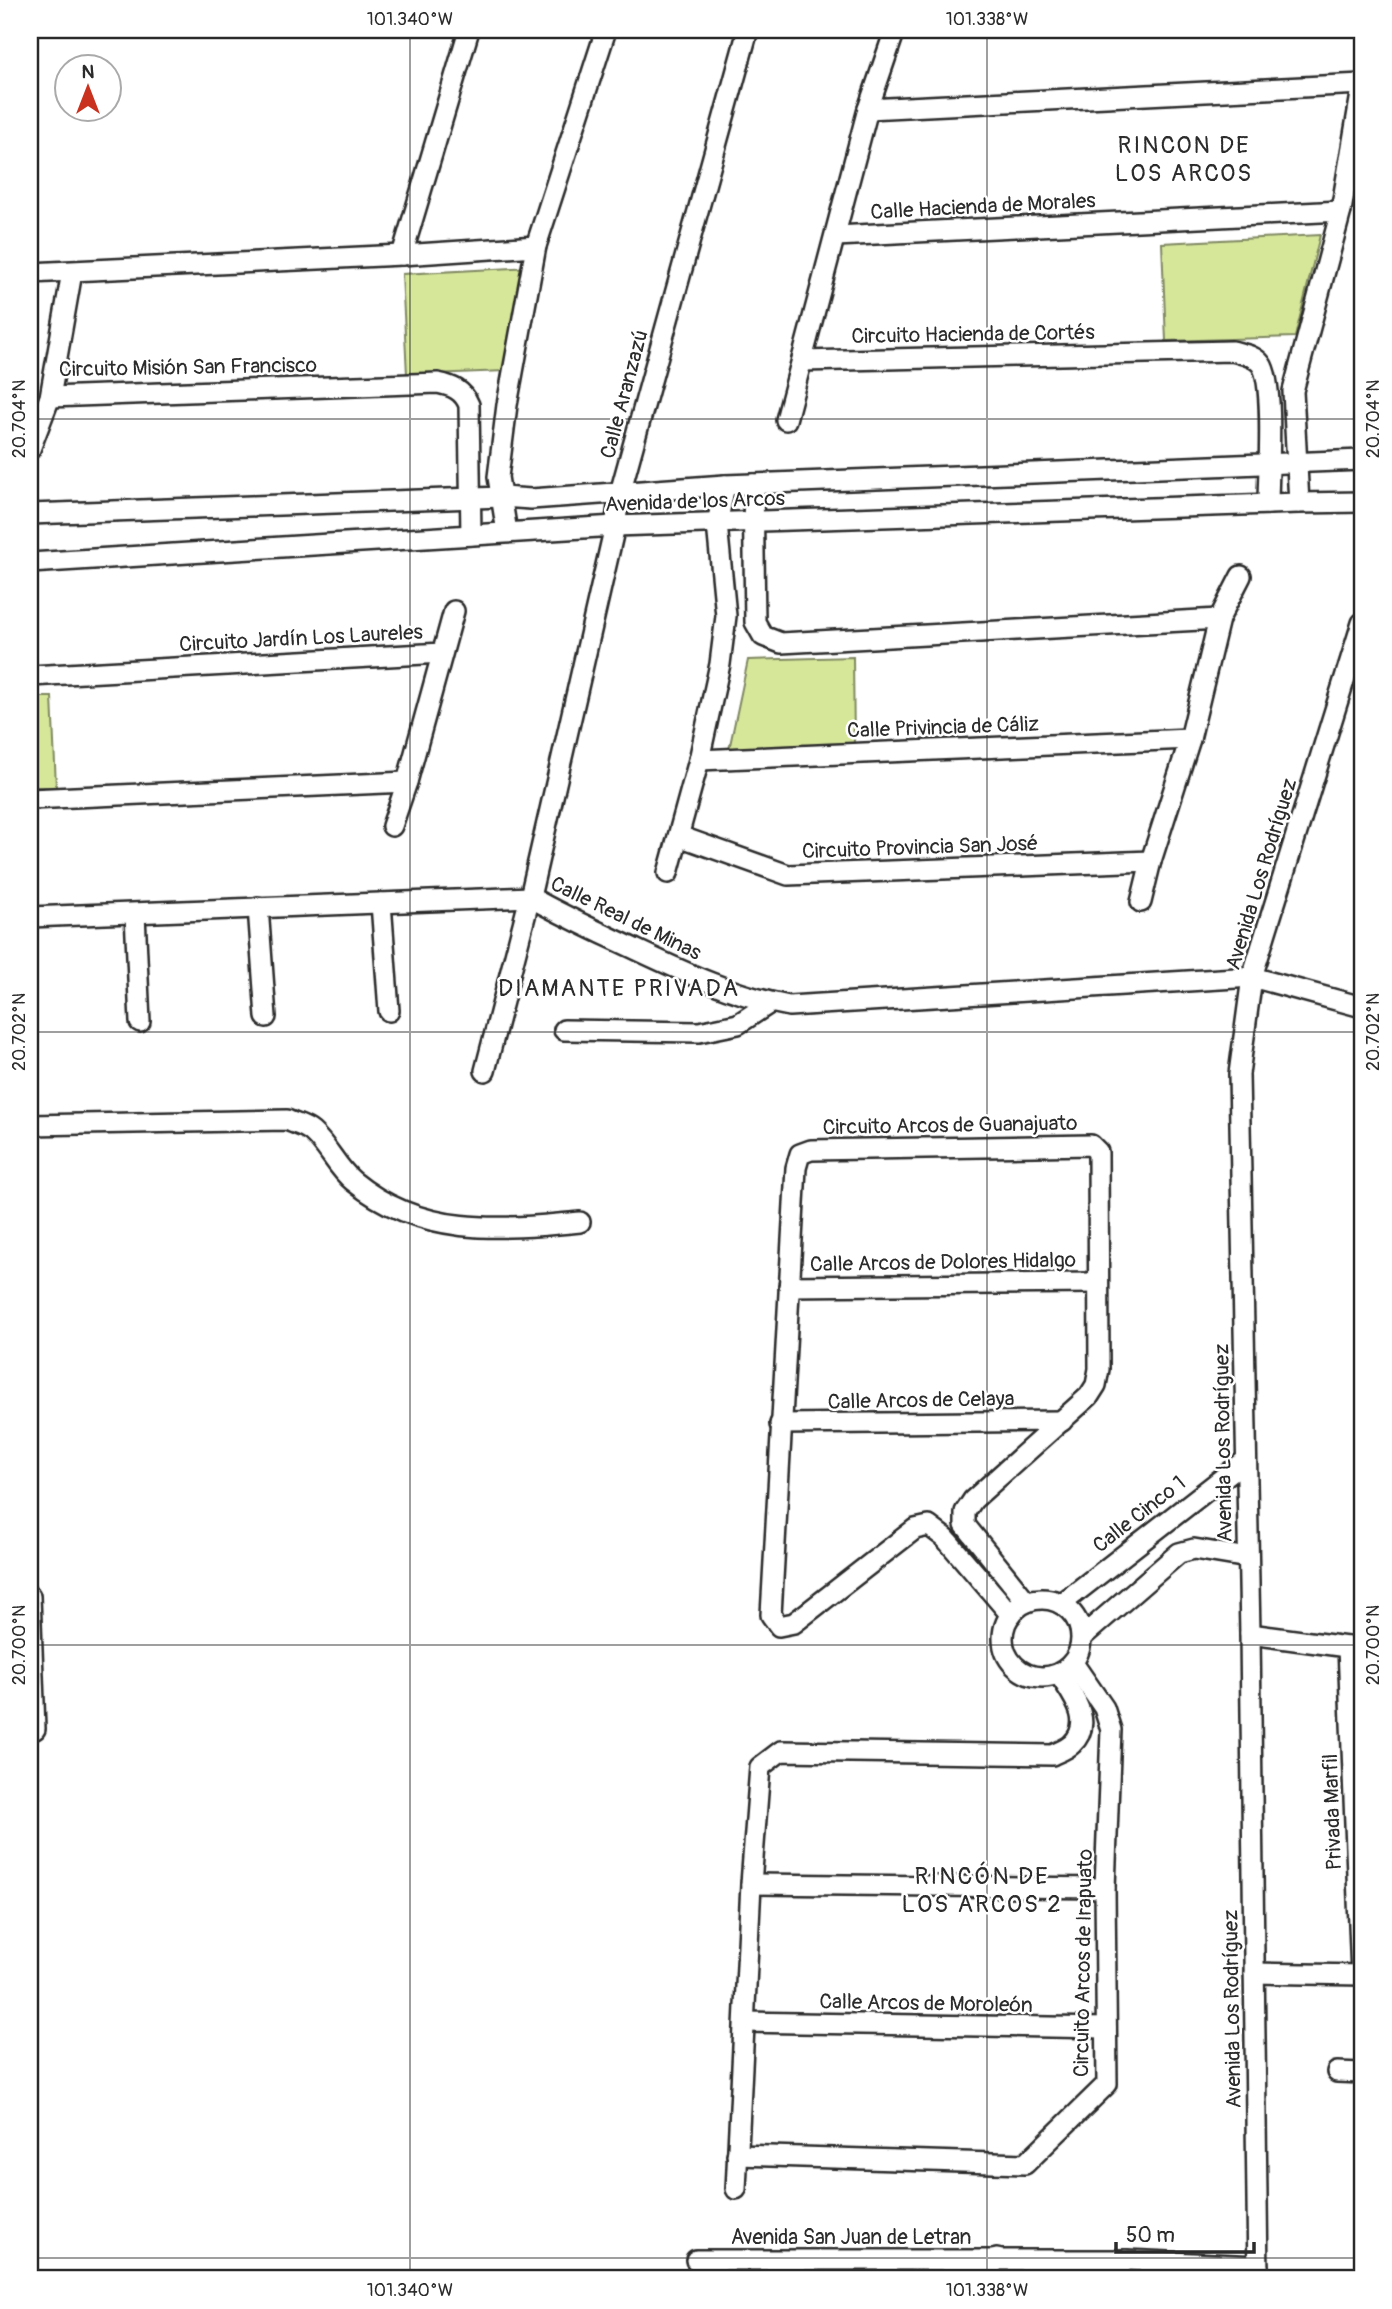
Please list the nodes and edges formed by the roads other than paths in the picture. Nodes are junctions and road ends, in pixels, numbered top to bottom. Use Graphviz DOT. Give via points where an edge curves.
graph roads {
  1 [pos="469,30"];
  2 [pos="606,30"];
  3 [pos="748,30"];
  4 [pos="895,30"];
  5 [pos="1362,86"];
  6 [pos="869,109"];
  7 [pos="1341,211"];
  8 [pos="836,236"];
  9 [pos="536,246"];
  10 [pos="402,255"];
  11 [pos="72,272"];
  12 [pos="30,273"];
  13 [pos="802,360"];
  14 [pos="50,397"];
  15 [pos="786,420"];
  16 [pos="30,450"];
  17 [pos="1362,460"];
  18 [pos="1296,463"];
  19 [pos="1268,464"];
  20 [pos="752,484"];
  21 [pos="725,485"];
  22 [pos="620,493"];
  23 [pos="502,497"];
  24 [pos="469,498"];
  25 [pos="1362,502"];
  26 [pos="1299,503"];
  27 [pos="1268,504"];
  28 [pos="30,514"];
  29 [pos="753,522"];
  30 [pos="717,524"];
  31 [pos="615,526"];
  32 [pos="507,532"];
  33 [pos="471,535"];
  34 [pos="30,563"];
  35 [pos="1241,576"];
  36 [pos="454,611"];
  37 [pos="1219,619"];
  38 [pos="1362,623"];
  39 [pos="442,653"];
  40 [pos="30,676"];
  41 [pos="1190,739"];
  42 [pos="699,760"];
  43 [pos="407,782"];
  44 [pos="30,799"];
  45 [pos="392,826"];
  46 [pos="679,836"];
  47 [pos="1151,861"];
  48 [pos="668,873"];
  49 [pos="530,897"];
  50 [pos="1140,902"];
  51 [pos="381,903"];
  52 [pos="257,908"];
  53 [pos="135,914"];
  54 [pos="30,917"];
  55 [pos="1252,977"];
  56 [pos="770,1003"];
  57 [pos="1362,1007"];
  58 [pos="389,1011"];
  59 [pos="266,1017"];
  60 [pos="139,1023"];
  61 [pos="564,1030"];
  62 [pos="485,1071"];
  63 [pos="30,1125"];
  64 [pos="580,1222"];
  65 [pos="1097,1283"];
  66 [pos="789,1286"];
  67 [pos="1062,1421"];
  68 [pos="780,1424"];
  69 [pos="1246,1460"];
  70 [pos="1248,1558"];
  71 [pos="30,1596"];
  72 [pos="1027,1602"];
  73 [pos="1061,1604"];
  74 [pos="1011,1615"];
  75 [pos="1250,1634"];
  76 [pos="1082,1637"];
  77 [pos="1355,1648"];
  78 [pos="1066,1669"];
  79 [pos="31,1682"];
  80 [pos="35,1729"];
  81 [pos="1357,1760"];
  82 [pos="1359,1855"];
  83 [pos="751,1884"];
  84 [pos="1105,1888"];
  85 [pos="1254,1973"];
  86 [pos="1362,1975"];
  87 [pos="745,2022"];
  88 [pos="1106,2028"];
  89 [pos="1337,2071"];
  90 [pos="1362,2073"];
  91 [pos="737,2155"];
  92 [pos="736,2189"];
  93 [pos="997,2259"];
  94 [pos="696,2260"];
  95 [pos="1125,2260"];
  96 [pos="1258,2273"];
  97 [pos="981,2279"];
  98 [pos="1108,2279"];
  1 -- 10 [label="street"];
  2 -- 9 [label="street"];
  3 -- 22 [label="street, Calle Aranzazú"];
  4 -- 6 [label="street"];
  5 -- 6 [label="street"];
  5 -- 7 [label="street"];
  6 -- 8 [label="street"];
  7 -- 8 [label="street, Calle Hacienda de Morales"];
  7 -- 18 [label="street" via="1293,391"];
  8 -- 13 [label="street"];
  9 -- 10 [label="street"];
  9 -- 23 [label="street" via="507,405 498,477"];
  10 -- 11 [label="street"];
  11 -- 12 [label="street"];
  11 -- 14 [label="street, Circuito Misión San Francisco"];
  13 -- 15 [label="street"];
  13 -- 19 [label="street, Circuito Hacienda de Cortés" via="1247,354 1261,364 1269,386"];
  14 -- 16 [label="street"];
  14 -- 24 [label="street, Circuito Misión San Francisco" via="449,385 466,397 469,405"];
  17 -- 18 [label="street, Avenida de los Arcos"];
  18 -- 19 [label="street, Avenida de los Arcos"];
  18 -- 26 [label="street"];
  19 -- 20 [label="street, Avenida de los Arcos"];
  19 -- 27 [label="street, Circuito Hacienda de Cortés"];
  20 -- 21 [label="street, Avenida de los Arcos"];
  20 -- 29 [label="street"];
  21 -- 22 [label="street, Avenida de los Arcos"];
  21 -- 30 [label="street"];
  22 -- 23 [label="street, Avenida de los Arcos"];
  22 -- 31 [label="street, Calle Aranzazú"];
  23 -- 24 [label="street, Avenida de los Arcos"];
  23 -- 32 [label="street"];
  24 -- 28 [label="street, Avenida de los Arcos"];
  24 -- 33 [label="street, Circuito Misión San Francisco"];
  25 -- 26 [label="street, Avenida de los Arcos"];
  26 -- 27 [label="street, Avenida de los Arcos"];
  27 -- 29 [label="street, Avenida de los Arcos"];
  29 -- 30 [label="street, Avenida de los Arcos"];
  29 -- 37 [label="street" via="755,622 764,636 781,643"];
  30 -- 31 [label="street, Avenida de los Arcos"];
  30 -- 42 [label="street" via="726,616"];
  31 -- 32 [label="street, Avenida de los Arcos"];
  31 -- 49 [label="street, Calle Aranzazú"];
  32 -- 33 [label="street, Avenida de los Arcos"];
  33 -- 34 [label="street, Avenida de los Arcos"];
  35 -- 37 [label="street"];
  36 -- 39 [label="street"];
  37 -- 41 [label="street"];
  38 -- 55 [label="street, Avenida Los Rodríguez"];
  39 -- 40 [label="street, Circuito Jardín Los Laureles"];
  39 -- 43 [label="street, Circuito Jardín Los Laureles"];
  41 -- 42 [label="street, Calle Privincia de Cáliz"];
  41 -- 47 [label="street"];
  42 -- 46 [label="street"];
  43 -- 44 [label="street"];
  43 -- 45 [label="street, Circuito Jardín Los Laureles"];
  46 -- 47 [label="street, Circuito Provincia San José" via="788,875"];
  46 -- 48 [label="street"];
  47 -- 50 [label="street"];
  49 -- 51 [label="street, Calle Real de Minas"];
  49 -- 56 [label="street, Calle Real de Minas" via="688,974"];
  49 -- 62 [label="street, Calle Aranzazú"];
  51 -- 52 [label="street, Calle Real de Minas"];
  51 -- 58 [label="street"];
  52 -- 53 [label="street, Calle Real de Minas"];
  52 -- 59 [label="street"];
  53 -- 54 [label="street, Calle Real de Minas"];
  53 -- 60 [label="street"];
  55 -- 56 [label="street, Calle Real de Minas" via="817,1006"];
  55 -- 57 [label="street, Calle Real de Minas"];
  55 -- 69 [label="street, Avenida Los Rodríguez" via="1239,1074"];
  56 -- 61 [label="street" via="738,1024 699,1032"];
  63 -- 64 [label="street" via="287,1120 310,1130 349,1178 377,1201 420,1219 478,1228"];
  65 -- 66 [label="street, Calle Arcos de Dolores Hidalgo"];
  65 -- 66 [label="street, Circuito Arcos de Guanajuato" via="1098,1152 1091,1145 811,1150 800,1154"];
  65 -- 67 [label="street, Circuito Arcos de Guanajuato" via="1096,1385"];
  66 -- 68 [label="street, Circuito Arcos de Guanajuato"];
  67 -- 68 [label="street, Calle Arcos de Celaya"];
  67 -- 72 [label="street, Circuito Arcos de Guanajuato" via="965,1512 965,1525"];
  68 -- 74 [label="street, Circuito Arcos de Guanajuato" via="770,1606 779,1626 794,1623 915,1529 929,1526 945,1538"];
  69 -- 70 [label="street, Avenida Los Rodríguez"];
  69 -- 73 [label="street, Calle Cinco 1"];
  70 -- 75 [label="street, Avenida Los Rodríguez"];
  70 -- 76 [label="street" via="1194,1549 1179,1553"];
  71 -- 79 [label="street"];
  72 -- 73 [label="street"];
  72 -- 74 [label="street"];
  73 -- 76 [label="street" via="1079,1623"];
  74 -- 78 [label="street" via="1004,1635 1007,1657 1017,1668 1044,1678"];
  75 -- 77 [label="street"];
  75 -- 85 [label="street, Avenida Los Rodríguez"];
  76 -- 78 [label="street" via="1080,1651"];
  77 -- 81 [label="street, Privada Marfil"];
  78 -- 83 [label="street" via="1080,1707 1082,1728 1072,1745 1052,1755 781,1751 760,1768"];
  78 -- 84 [label="street, Circuito Arcos de Irapuato" via="1104,1708 1111,1730"];
  79 -- 80 [label="street"];
  81 -- 82 [label="street, Privada Marfil"];
  82 -- 86 [label="street, Privada Marfil"];
  83 -- 84 [label="street"];
  83 -- 87 [label="street"];
  84 -- 88 [label="street, Circuito Arcos de Irapuato"];
  85 -- 86 [label="street"];
  85 -- 96 [label="street, Avenida Los Rodríguez"];
  87 -- 88 [label="street, Calle Arcos de Moroleón"];
  87 -- 91 [label="street"];
  88 -- 91 [label="street, Circuito Arcos de Irapuato" via="1107,2084 1025,2164"];
  89 -- 90 [label="street"];
  91 -- 92 [label="street"];
  93 -- 94 [label="street, Avenida San Juan de Letran"];
  93 -- 95 [label="street, Avenida San Juan de Letran"];
  93 -- 97 [label="street"];
  95 -- 96 [label="street, Avenida San Juan de Letran"];
  95 -- 98 [label="street"];
}
